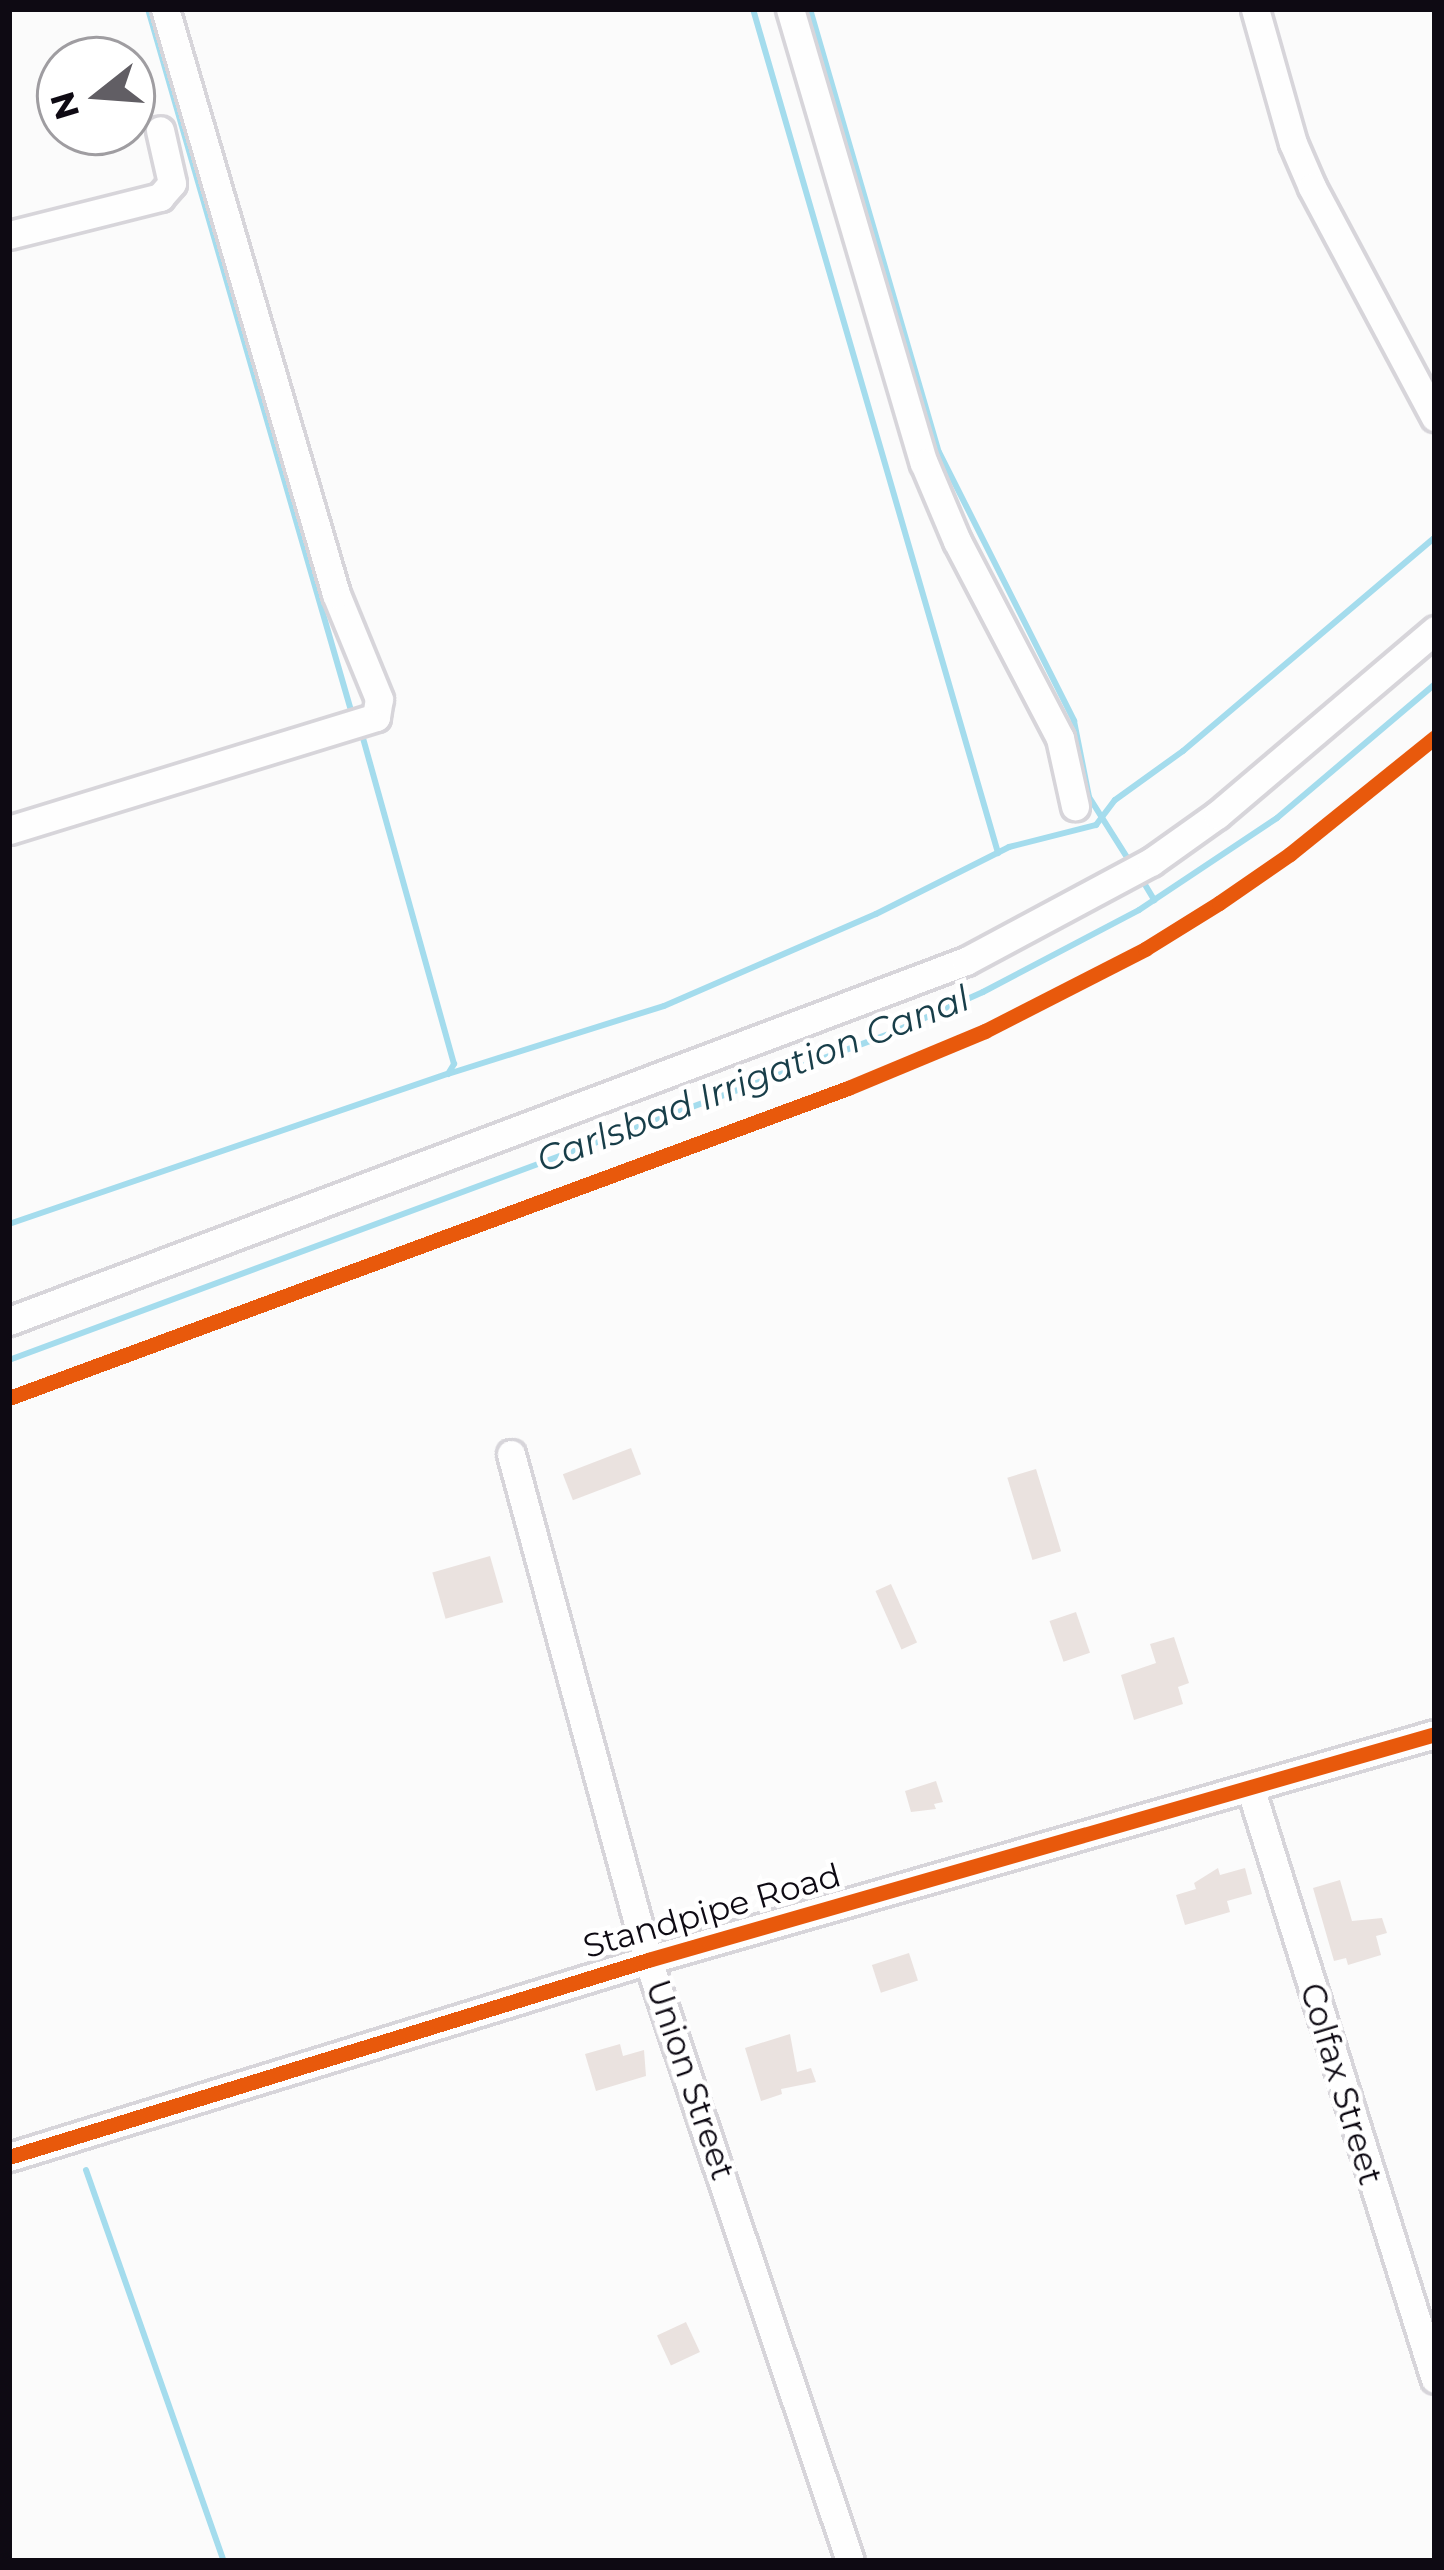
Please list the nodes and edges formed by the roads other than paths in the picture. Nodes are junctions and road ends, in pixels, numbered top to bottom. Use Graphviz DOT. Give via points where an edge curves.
graph roads {
  1 [pos="165,9"];
  2 [pos="790,9"];
  3 [pos="1255,9"];
  4 [pos="160,130"];
  5 [pos="9,235"];
  6 [pos="1435,417"];
  7 [pos="1435,630"];
  8 [pos="1075,806"];
  9 [pos="9,830"];
  10 [pos="9,1321"];
  11 [pos="511,1454"];
  12 [pos="1435,1734"];
  13 [pos="1250,1787"];
  14 [pos="648,1960"];
  15 [pos="21,2154"];
  16 [pos="1435,2379"];
  17 [pos="850,2561"];
  1 -- 9 [label="street" via="336,594 379,699 376,717"];
  2 -- 8 [label="street" via="924,463 1060,738"];
  3 -- 6 [label="street" via="1312,187"];
  4 -- 5 [label="street" via="172,183 160,197"];
  7 -- 10 [label="street" via="1201,827 966,962"];
  11 -- 14 [label="street, Union Street"];
  12 -- 13 [label="street, Standpipe Road"];
  13 -- 14 [label="street, Standpipe Road"];
  13 -- 16 [label="street, Colfax Street"];
  14 -- 15 [label="street, Standpipe Road"];
  14 -- 17 [label="street, Union Street"];
}
